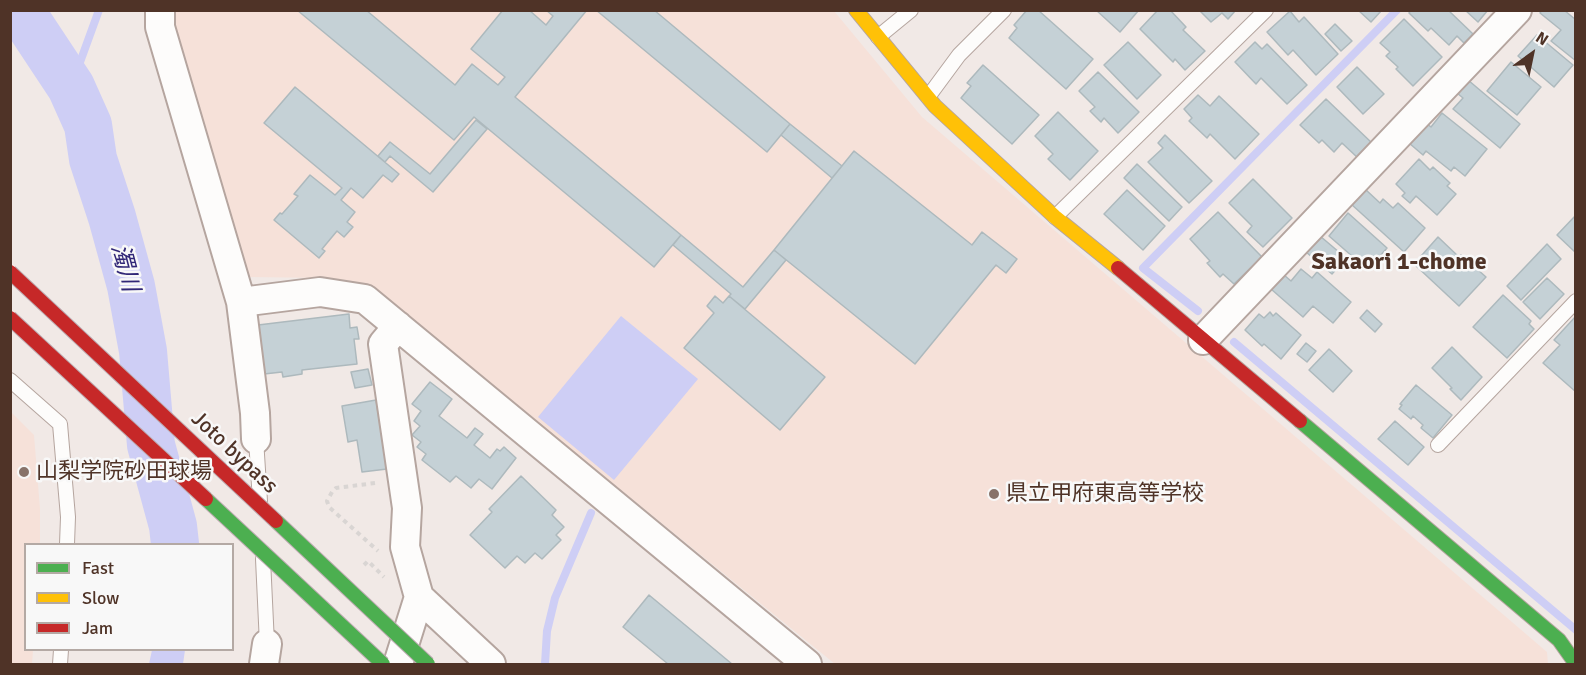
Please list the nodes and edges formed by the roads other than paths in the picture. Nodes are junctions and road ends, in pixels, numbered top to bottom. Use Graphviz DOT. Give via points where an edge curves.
graph roads {
  1 [pos="160,10"];
  2 [pos="856,10"];
  3 [pos="912,10"];
  4 [pos="1004,10"];
  5 [pos="1266,10"];
  6 [pos="1517,10"];
  7 [pos="878,37"];
  8 [pos="927,98"];
  9 [pos="1055,217"];
  10 [pos="10,272"];
  11 [pos="1575,301"];
  12 [pos="241,302"];
  13 [pos="10,318"];
  14 [pos="398,327"];
  15 [pos="1203,340"];
  16 [pos="10,380"];
  17 [pos="256,439"];
  18 [pos="1438,445"];
  19 [pos="67,543"];
  20 [pos="419,597"];
  21 [pos="266,654"];
  22 [pos="383,664"];
  23 [pos="398,664"];
  24 [pos="428,664"];
  25 [pos="491,664"];
  26 [pos="807,664"];
  27 [pos="1575,664"];
  1 -- 12 [label="street" via="160,27"];
  2 -- 7 [label="main road"];
  3 -- 7 [label="lane"];
  4 -- 8 [label="lane" via="959,55"];
  5 -- 9 [label="lane"];
  6 -- 15 [label="street"];
  7 -- 8 [label="main road"];
  8 -- 9 [label="main road"];
  9 -- 15 [label="main road"];
  10 -- 24 [label="main road, Joto bypass, bridge"];
  11 -- 18 [label="lane"];
  12 -- 14 [label="street" via="320,292 365,299"];
  12 -- 17 [label="street"];
  13 -- 22 [label="main road, bridge"];
  14 -- 20 [label="street" via="383,344 407,508 405,547"];
  14 -- 26 [label="street"];
  15 -- 27 [label="main road" via="1558,640"];
  16 -- 19 [label="lane" via="60,424"];
  17 -- 21 [label="lane"];
  20 -- 23 [label="street"];
  20 -- 25 [label="street"];
}
